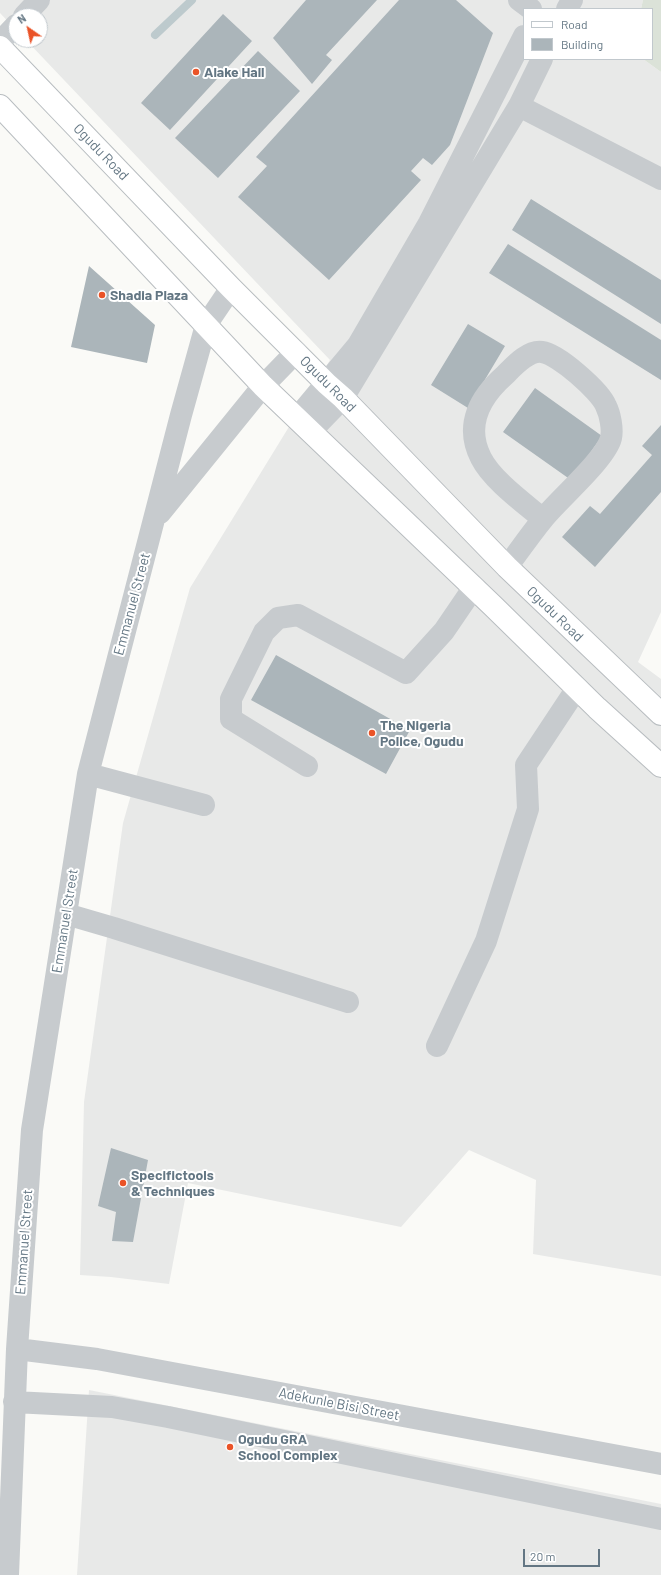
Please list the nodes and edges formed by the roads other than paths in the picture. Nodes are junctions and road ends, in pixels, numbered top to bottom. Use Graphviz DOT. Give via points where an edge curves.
graph roads {
  1 [pos="39,0"];
  2 [pos="519,0"];
  3 [pos="32,8"];
  4 [pos="530,8"];
  5 [pos="8,33"];
  6 [pos="523,38"];
  7 [pos="0,42"];
  8 [pos="0,47"];
  9 [pos="542,60"];
  10 [pos="0,106"];
  11 [pos="519,106"];
  12 [pos="661,178"];
  13 [pos="231,288"];
  14 [pos="206,325"];
  15 [pos="296,352"];
  16 [pos="327,384"];
  17 [pos="263,386"];
  18 [pos="343,398"];
  19 [pos="304,425"];
  20 [pos="155,518"];
  21 [pos="543,519"];
  22 [pos="507,568"];
  23 [pos="474,587"];
  24 [pos="576,688"];
  25 [pos="661,714"];
  26 [pos="308,766"];
  27 [pos="661,766"];
  28 [pos="88,774"];
  29 [pos="204,805"];
  30 [pos="66,914"];
  31 [pos="348,1002"];
  32 [pos="437,1046"];
  33 [pos="17,1349"];
  34 [pos="14,1402"];
  35 [pos="661,1464"];
  36 [pos="661,1519"];
  37 [pos="8,1575"];
  1 -- 3 [label="street"];
  2 -- 4 [label="street"];
  5 -- 7 [label="street"];
  6 -- 16 [label="street" via="429,223 358,345"];
  8 -- 13 [label="main road, Ogudu Road"];
  9 -- 11 [label="street"];
  10 -- 14 [label="main road"];
  11 -- 12 [label="street"];
  11 -- 18 [label="street"];
  13 -- 14 [label="street, Emmanuel Street"];
  13 -- 15 [label="main road, Ogudu Road"];
  14 -- 17 [label="main road"];
  14 -- 20 [label="street, Emmanuel Street"];
  15 -- 16 [label="main road, Ogudu Road"];
  15 -- 17 [label="street"];
  16 -- 18 [label="main road, Ogudu Road"];
  16 -- 19 [label="street"];
  17 -- 19 [label="main road"];
  17 -- 20 [label="street"];
  18 -- 19 [label="street"];
  18 -- 22 [label="main road, Ogudu Road"];
  19 -- 23 [label="main road"];
  20 -- 28 [label="street, Emmanuel Street"];
  21 -- 21 [label="street" via="601,456 611,438 609,412 600,396 566,365 542,352 521,360 490,389 476,414 474,433 481,458 491,472"];
  21 -- 22 [label="street"];
  22 -- 25 [label="main road, Ogudu Road"];
  23 -- 24 [label="main road"];
  23 -- 26 [label="street" via="444,631 406,673 298,615 278,618 264,632 231,699 231,719"];
  24 -- 27 [label="main road"];
  24 -- 32 [label="street" via="526,764 528,809 486,940"];
  28 -- 29 [label="street"];
  28 -- 30 [label="street, Emmanuel Street"];
  30 -- 31 [label="street"];
  30 -- 33 [label="street, Emmanuel Street" via="32,1130"];
  33 -- 34 [label="street, Emmanuel Street"];
  33 -- 35 [label="street, Adekunle Bisi Street" via="97,1359"];
  34 -- 36 [label="street" via="112,1407 168,1417"];
  34 -- 37 [label="street, Emmanuel Street"];
}
